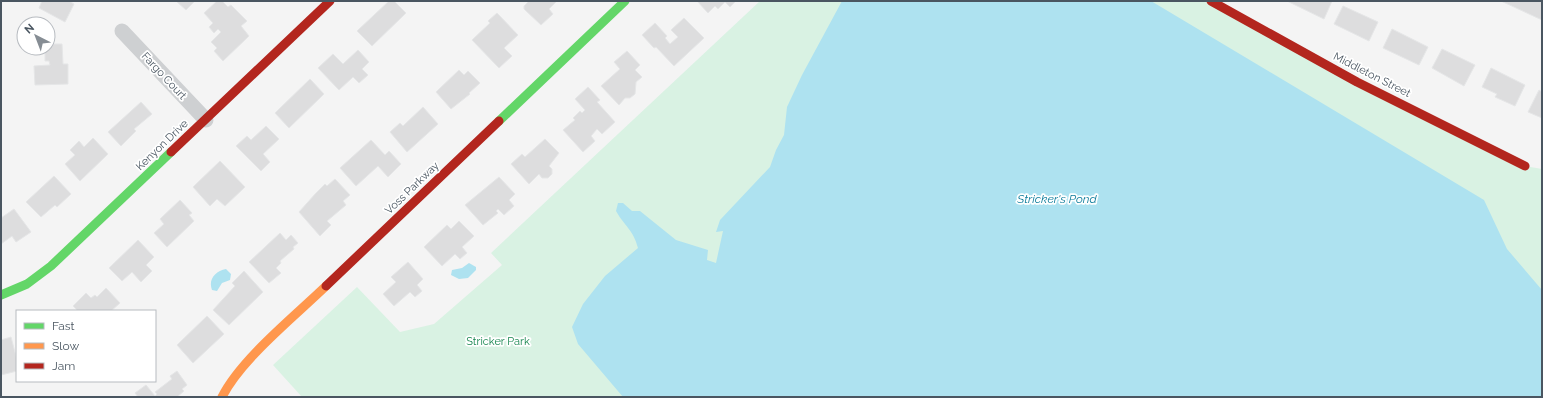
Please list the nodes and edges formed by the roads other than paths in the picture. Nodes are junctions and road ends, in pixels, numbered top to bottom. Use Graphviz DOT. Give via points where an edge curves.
graph roads {
  1 [pos="330,1"];
  2 [pos="625,1"];
  3 [pos="1211,1"];
  4 [pos="122,31"];
  5 [pos="206,120"];
  6 [pos="1525,166"];
  7 [pos="1,295"];
  8 [pos="222,397"];
  1 -- 5 [label="street, Kenyon Drive"];
  2 -- 8 [label="street, Voss Parkway" via="249,360"];
  3 -- 6 [label="street, Middleton Street" via="1357,82"];
  4 -- 5 [label="street, Fargo Court"];
  5 -- 7 [label="street, Kenyon Drive" via="39,277"];
}
